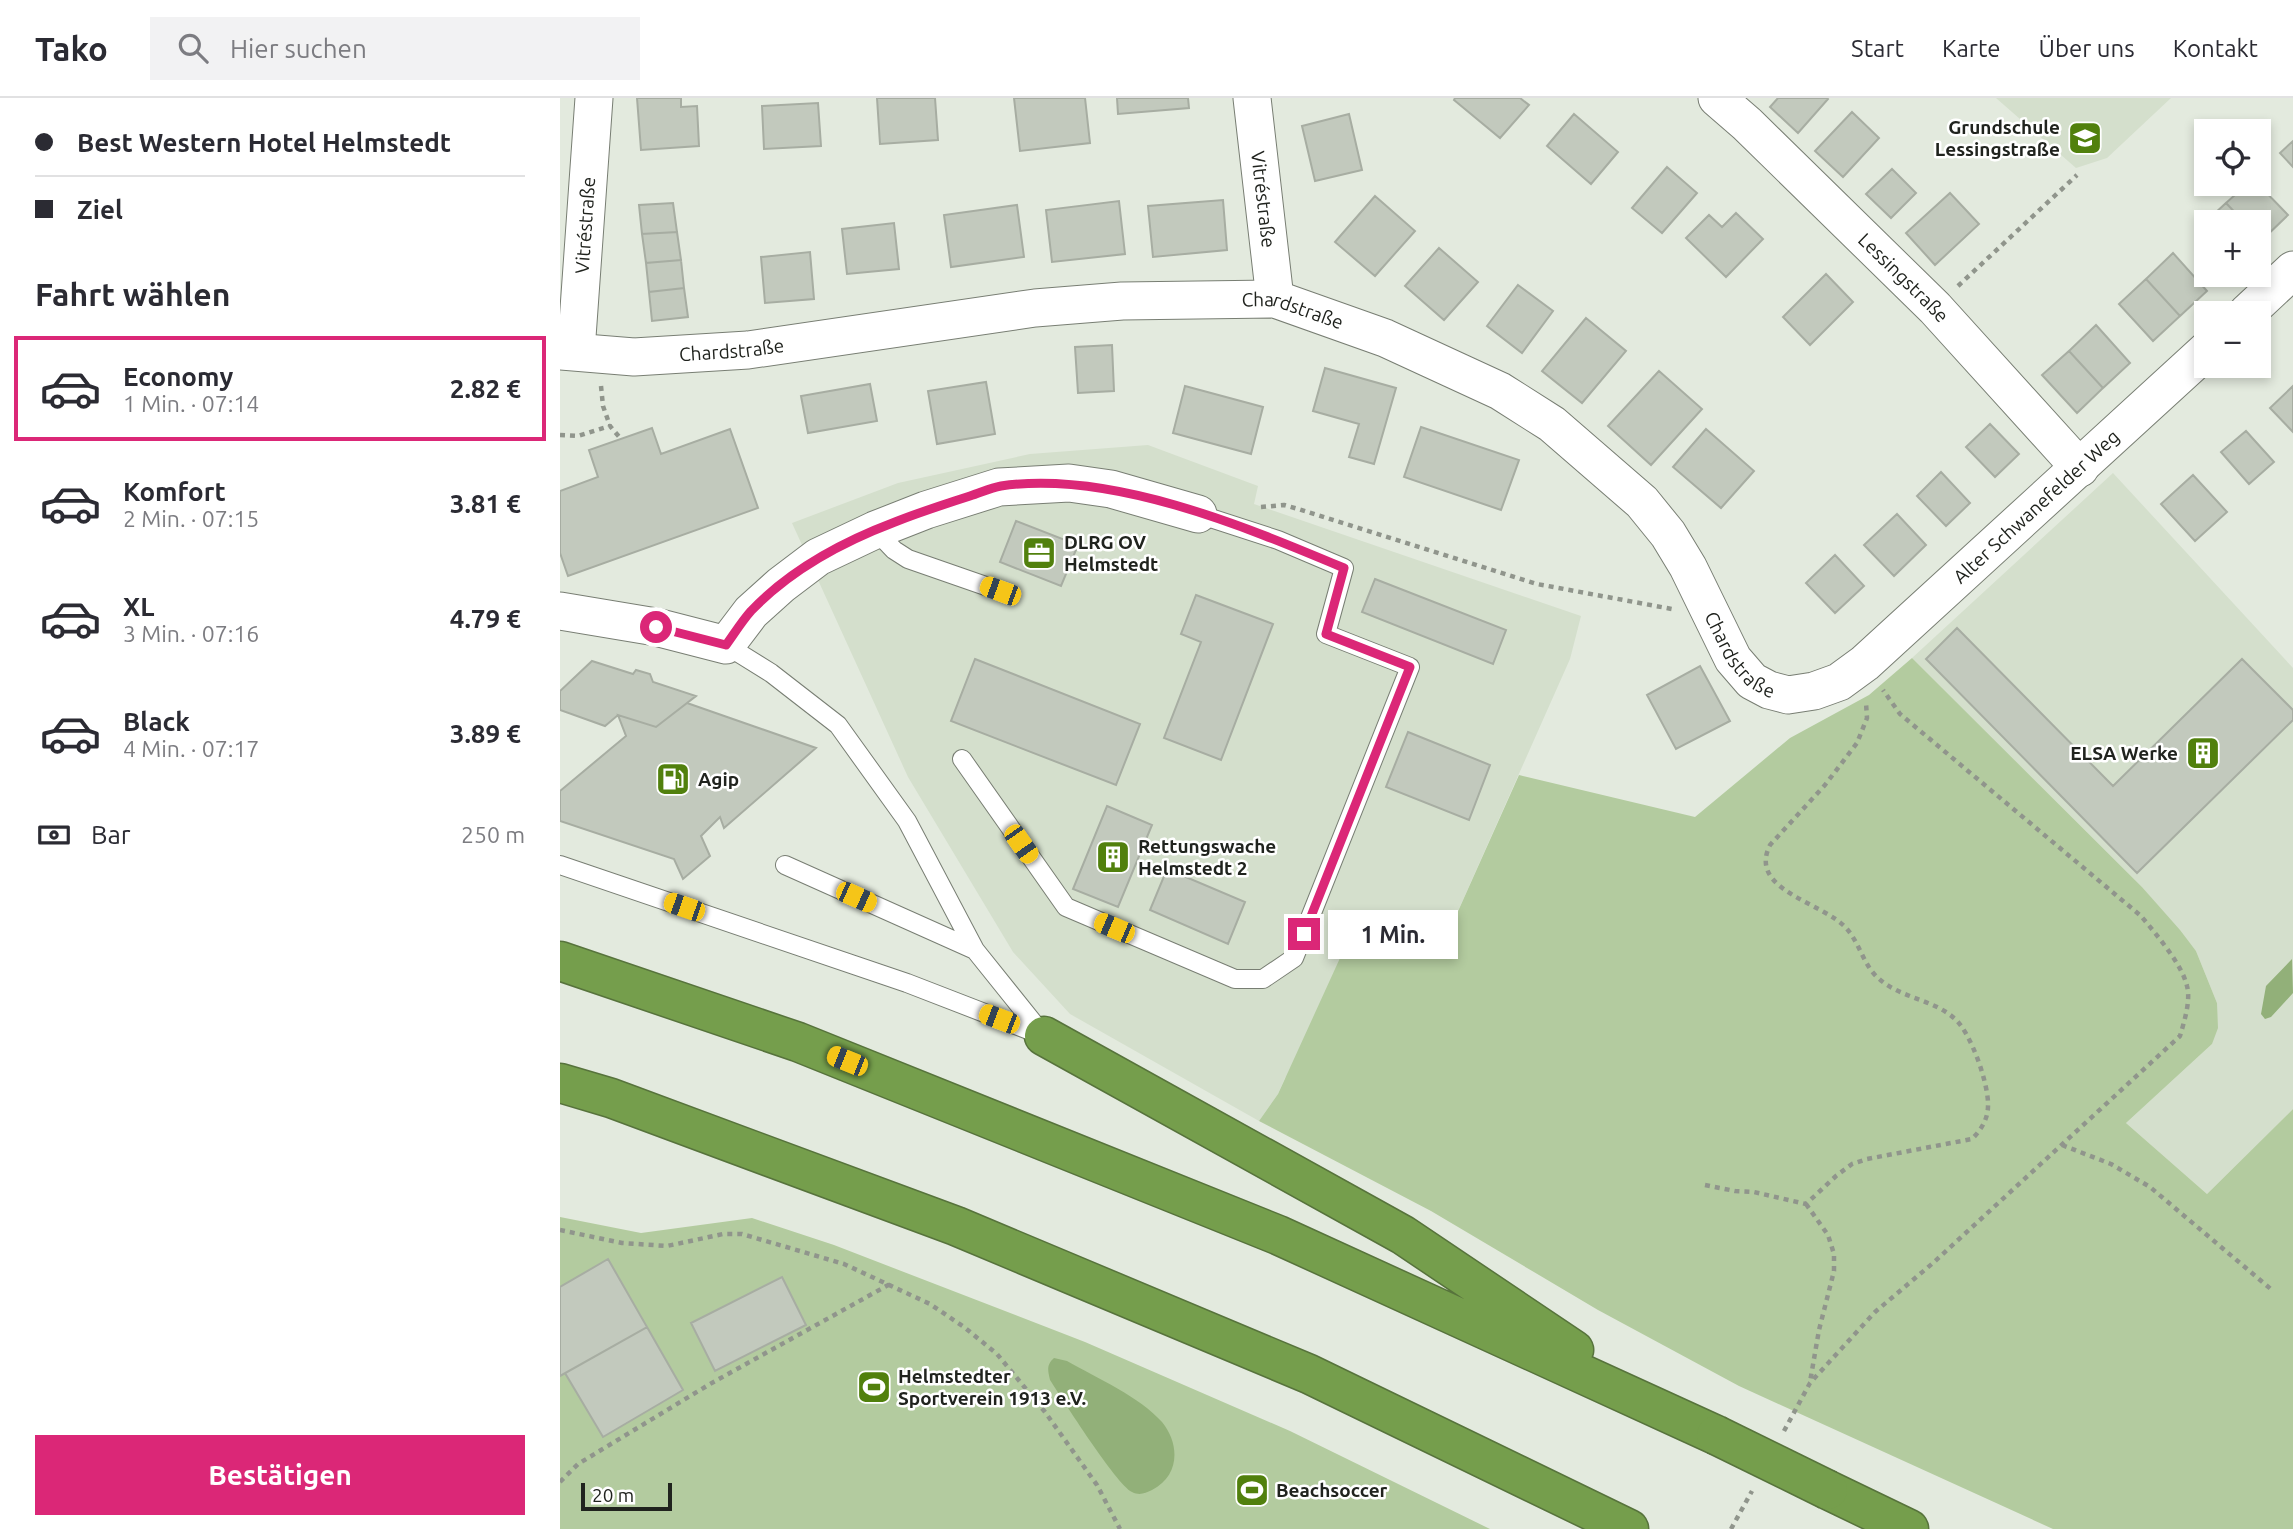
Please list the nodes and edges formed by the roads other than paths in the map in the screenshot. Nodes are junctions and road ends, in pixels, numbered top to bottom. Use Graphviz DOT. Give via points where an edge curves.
graph roads {
  1 [pos="594,98"];
  2 [pos="1252,98"];
  3 [pos="1717,98"];
  4 [pos="2293,270"];
  5 [pos="1275,299"];
  6 [pos="2260,301"];
  7 [pos="568,351"];
  8 [pos="2194,362"];
  9 [pos="2080,468"];
  10 [pos="1198,514"];
  11 [pos="875,530"];
  12 [pos="1000,591"];
  13 [pos="560,611"];
  14 [pos="726,645"];
  15 [pos="1865,663"];
  16 [pos="962,759"];
  17 [pos="560,865"];
  18 [pos="785,865"];
  19 [pos="975,950"];
  20 [pos="560,961"];
  21 [pos="1044,1036"];
  22 [pos="560,1083"];
  23 [pos="1669,1414"];
  24 [pos="1629,1529"];
  25 [pos="1909,1529"];
  1 -- 7 [label="street, Vitréstraße"];
  2 -- 5 [label="street, Vitréstraße"];
  3 -- 9 [label="street, Lessingstraße" via="1935,308"];
  4 -- 6 [label="street"];
  5 -- 7 [label="street, Chardstraße" via="1122,301 1035,308 748,349 634,357"];
  5 -- 15 [label="street, Chardstraße" via="1385,338 1500,391 1552,424 1642,502 1668,534 1733,659 1752,681 1788,695 1814,691 1839,682"];
  8 -- 9 [label="street, Alter Schwanefelder Weg"];
  9 -- 15 [label="street, Alter Schwanefelder Weg"];
  10 -- 11 [label="street" via="1111,489 1069,483 999,486"];
  10 -- 16 [label="lane" via="1344,568 1326,634 1410,667 1294,958 1263,979 1235,979 1066,907"];
  11 -- 12 [label="lane" via="908,559"];
  11 -- 14 [label="street" via="818,557 781,585 751,612"];
  13 -- 14 [label="street" via="656,627"];
  14 -- 19 [label="lane" via="838,725 907,821"];
  17 -- 21 [label="lane" via="907,983"];
  18 -- 19 [label="lane"];
  19 -- 21 [label="lane"];
  20 -- 23 [label="highway" via="798,1042 1092,1159 1278,1235"];
  21 -- 23 [label="highway" via="1403,1235"];
  22 -- 24 [label="highway" via="994,1242 1309,1374"];
  23 -- 25 [label="highway, bridge"];
}
